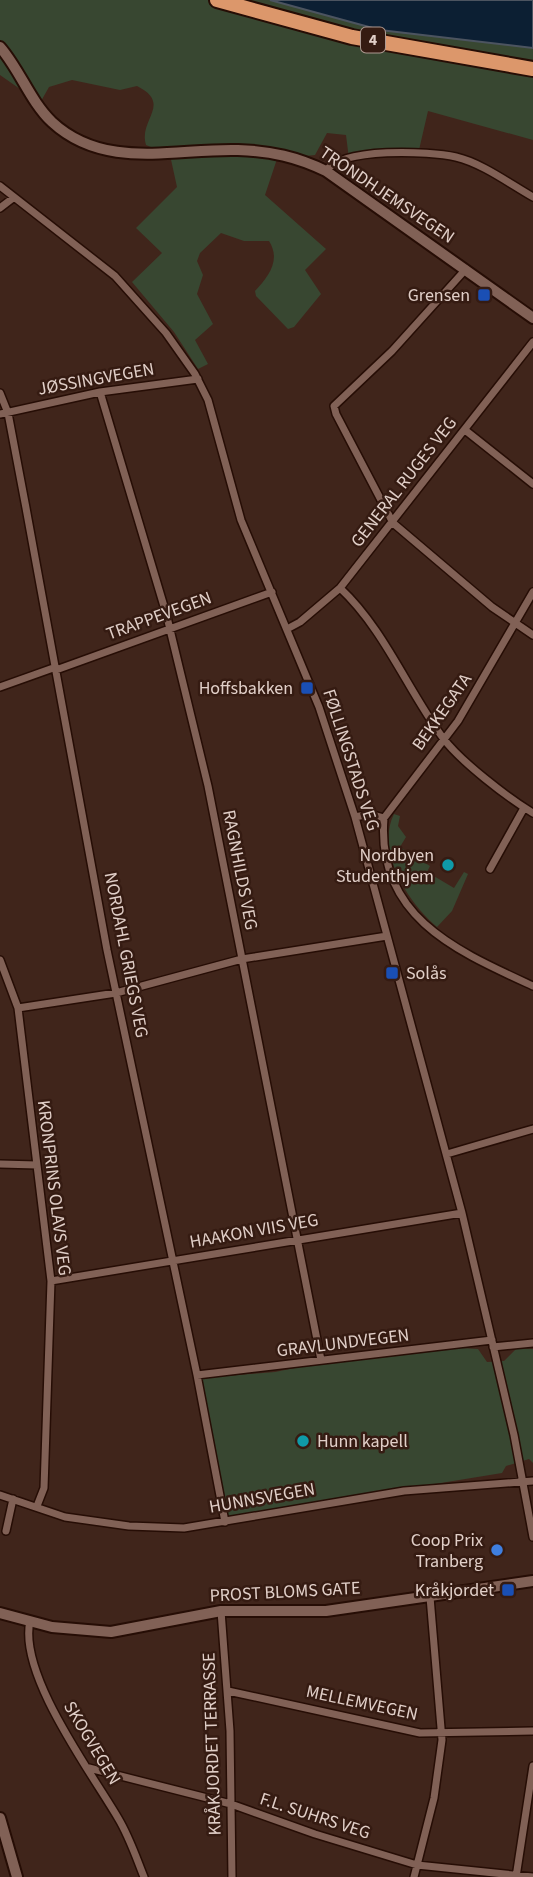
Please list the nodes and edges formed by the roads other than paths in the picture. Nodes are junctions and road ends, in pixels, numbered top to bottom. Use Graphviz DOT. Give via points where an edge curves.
graph roads {
  1 [pos="217,0"];
  2 [pos="0,47"];
  3 [pos="533,69"];
  4 [pos="326,171"];
  5 [pos="0,186"];
  6 [pos="533,197"];
  7 [pos="13,198"];
  8 [pos="0,208"];
  9 [pos="466,269"];
  10 [pos="533,318"];
  11 [pos="533,342"];
  12 [pos="198,379"];
  13 [pos="100,392"];
  14 [pos="0,393"];
  15 [pos="4,414"];
  16 [pos="465,430"];
  17 [pos="533,484"];
  18 [pos="393,523"];
  19 [pos="340,588"];
  20 [pos="272,592"];
  21 [pos="533,592"];
  22 [pos="516,625"];
  23 [pos="170,628"];
  24 [pos="287,629"];
  25 [pos="533,635"];
  26 [pos="56,669"];
  27 [pos="0,687"];
  28 [pos="444,740"];
  29 [pos="524,807"];
  30 [pos="533,813"];
  31 [pos="355,817"];
  32 [pos="384,818"];
  33 [pos="490,869"];
  34 [pos="387,936"];
  35 [pos="242,959"];
  36 [pos="0,960"];
  37 [pos="533,986"];
  38 [pos="116,993"];
  39 [pos="18,1008"];
  40 [pos="533,1129"];
  41 [pos="447,1154"];
  42 [pos="0,1164"];
  43 [pos="37,1165"];
  44 [pos="461,1213"];
  45 [pos="296,1239"];
  46 [pos="173,1261"];
  47 [pos="51,1281"];
  48 [pos="492,1343"];
  49 [pos="533,1343"];
  50 [pos="321,1360"];
  51 [pos="197,1375"];
  52 [pos="533,1481"];
  53 [pos="522,1482"];
  54 [pos="0,1495"];
  55 [pos="13,1499"];
  56 [pos="37,1506"];
  57 [pos="225,1522"];
  58 [pos="6,1531"];
  59 [pos="533,1537"];
  60 [pos="533,1581"];
  61 [pos="430,1597"];
  62 [pos="221,1611"];
  63 [pos="0,1613"];
  64 [pos="30,1621"];
  65 [pos="228,1691"];
  66 [pos="533,1731"];
  67 [pos="442,1732"];
  68 [pos="533,1766"];
  69 [pos="89,1768"];
  70 [pos="231,1804"];
  71 [pos="0,1818"];
  72 [pos="417,1865"];
  73 [pos="17,1877"];
  74 [pos="144,1877"];
  75 [pos="232,1877"];
  76 [pos="414,1877"];
  77 [pos="516,1877"];
  78 [pos="533,1877"];
  1 -- 3 [label="highway, 4" via="352,37"];
  2 -- 4 [label="main road, TRONDHJEMSVEGEN" via="54,124 109,151 164,155 265,152 295,156"];
  4 -- 6 [label="street" via="349,157 396,153 448,156"];
  4 -- 9 [label="main road, TRONDHJEMSVEGEN"];
  5 -- 7 [label="street, FØLLINGSTADS VEG"];
  7 -- 8 [label="street"];
  7 -- 12 [label="street, FØLLINGSTADS VEG" via="115,276 166,333"];
  9 -- 10 [label="main road, TRONDHJEMSVEGEN"];
  9 -- 18 [label="street" via="392,351 334,406 340,426"];
  11 -- 16 [label="street, GENERAL RUGES VEG"];
  12 -- 13 [label="street, JØSSINGVEGEN"];
  12 -- 20 [label="street, FØLLINGSTADS VEG" via="212,409 238,511"];
  13 -- 15 [label="street, JØSSINGVEGEN"];
  13 -- 23 [label="street, RAGNHILDS VEG"];
  14 -- 15 [label="street, NORDAHL GRIEGS VEG"];
  15 -- 26 [label="street, NORDAHL GRIEGS VEG"];
  16 -- 17 [label="street"];
  16 -- 18 [label="street, GENERAL RUGES VEG"];
  18 -- 19 [label="street, GENERAL RUGES VEG"];
  18 -- 22 [label="street"];
  19 -- 24 [label="street, GENERAL RUGES VEG"];
  19 -- 28 [label="street" via="374,627"];
  20 -- 23 [label="street, TRAPPEVEGEN"];
  20 -- 24 [label="street, FØLLINGSTADS VEG"];
  21 -- 22 [label="street, BEKKEGATA"];
  22 -- 25 [label="street"];
  22 -- 28 [label="street, BEKKEGATA"];
  23 -- 26 [label="street, TRAPPEVEGEN"];
  23 -- 35 [label="street, RAGNHILDS VEG" via="208,786"];
  24 -- 31 [label="street, FØLLINGSTADS VEG" via="320,708"];
  26 -- 27 [label="street, TRAPPEVEGEN"];
  26 -- 38 [label="street, NORDAHL GRIEGS VEG"];
  28 -- 29 [label="street"];
  28 -- 32 [label="street, BEKKEGATA"];
  29 -- 30 [label="street"];
  29 -- 33 [label="street"];
  31 -- 32 [label="street"];
  31 -- 34 [label="street, FØLLINGSTADS VEG"];
  32 -- 37 [label="street" via="385,859 416,918 455,949"];
  34 -- 35 [label="street"];
  34 -- 41 [label="street, FØLLINGSTADS VEG"];
  35 -- 38 [label="street"];
  35 -- 45 [label="street, RAGNHILDS VEG"];
  36 -- 39 [label="street, KRONPRINS OLAVS VEG"];
  38 -- 39 [label="street"];
  38 -- 46 [label="street, NORDAHL GRIEGS VEG"];
  39 -- 43 [label="street, KRONPRINS OLAVS VEG"];
  40 -- 41 [label="street"];
  41 -- 44 [label="street, FØLLINGSTADS VEG"];
  42 -- 43 [label="street"];
  43 -- 47 [label="street, KRONPRINS OLAVS VEG"];
  44 -- 45 [label="street, HAAKON VIIS VEG"];
  44 -- 48 [label="street, FØLLINGSTADS VEG"];
  45 -- 46 [label="street, HAAKON VIIS VEG"];
  45 -- 50 [label="street, RAGNHILDS VEG"];
  46 -- 47 [label="street, HAAKON VIIS VEG"];
  46 -- 51 [label="street, NORDAHL GRIEGS VEG"];
  47 -- 56 [label="street, KRONPRINS OLAVS VEG" via="44,1488"];
  48 -- 49 [label="street, GRAVLUNDVEGEN"];
  48 -- 50 [label="street, GRAVLUNDVEGEN"];
  48 -- 53 [label="street, FØLLINGSTADS VEG"];
  50 -- 51 [label="street, GRAVLUNDVEGEN"];
  51 -- 57 [label="street, NORDAHL GRIEGS VEG"];
  52 -- 53 [label="street, HUNNSVEGEN"];
  53 -- 57 [label="street, HUNNSVEGEN" via="404,1491"];
  53 -- 59 [label="street, FØLLINGSTADS VEG"];
  54 -- 55 [label="street, HUNNSVEGEN"];
  55 -- 56 [label="street, HUNNSVEGEN"];
  55 -- 58 [label="street"];
  56 -- 57 [label="street, HUNNSVEGEN" via="65,1517 129,1526 184,1528"];
  60 -- 61 [label="main road, PROST BLOMS GATE"];
  61 -- 62 [label="main road, PROST BLOMS GATE" via="326,1611"];
  61 -- 67 [label="street"];
  62 -- 64 [label="main road, PROST BLOMS GATE" via="111,1632"];
  62 -- 65 [label="street, KRÅKJORDET TERRASSE"];
  63 -- 64 [label="main road, PROST BLOMS GATE"];
  64 -- 69 [label="street, SKOGVEGEN" via="27,1639 37,1675"];
  65 -- 67 [label="street, MELLEMVEGEN" via="421,1733"];
  65 -- 70 [label="street, KRÅKJORDET TERRASSE"];
  66 -- 67 [label="street, MELLEMVEGEN"];
  67 -- 72 [label="street" via="439,1770"];
  68 -- 77 [label="street"];
  69 -- 70 [label="street, F.L. SUHRS VEG"];
  69 -- 74 [label="street, SKOGVEGEN" via="120,1821"];
  70 -- 72 [label="street, F.L. SUHRS VEG"];
  70 -- 75 [label="street, KRÅKJORDET TERRASSE"];
  71 -- 73 [label="main road"];
  72 -- 76 [label="street"];
  72 -- 77 [label="street, F.L. SUHRS VEG"];
  77 -- 78 [label="street, F.L. SUHRS VEG"];
}
